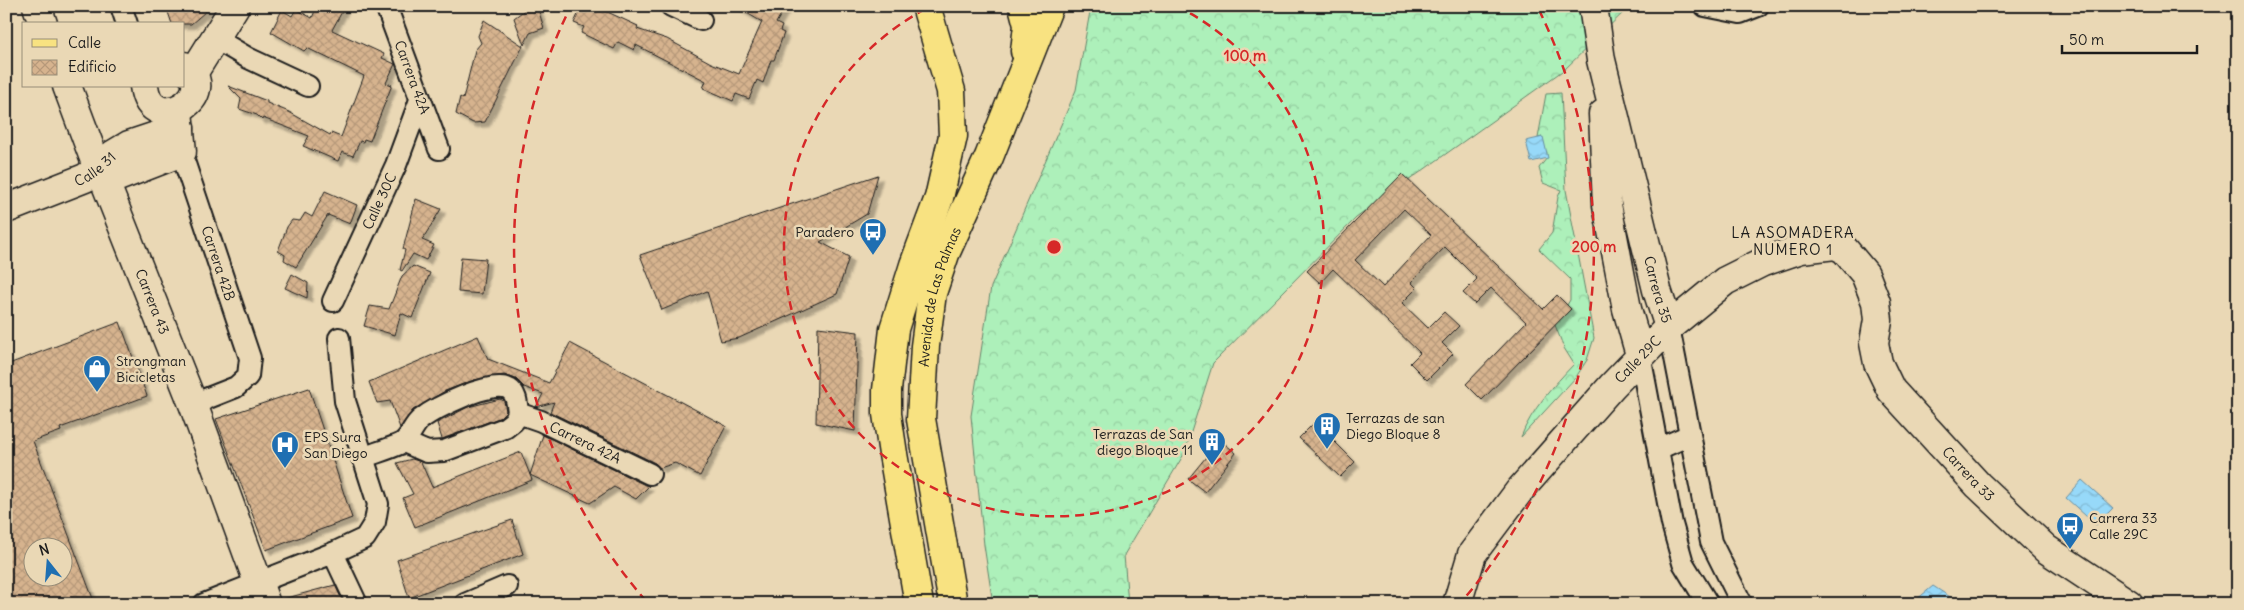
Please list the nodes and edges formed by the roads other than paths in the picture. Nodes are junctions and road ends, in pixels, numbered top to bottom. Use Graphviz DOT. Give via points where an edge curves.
graph roads {
  1 [pos="37,6"];
  2 [pos="121,6"];
  3 [pos="235,6"];
  4 [pos="386,6"];
  5 [pos="671,6"];
  6 [pos="926,6"];
  7 [pos="948,6"];
  8 [pos="1023,6"];
  9 [pos="1049,6"];
  10 [pos="1705,6"];
  11 [pos="1758,6"];
  12 [pos="1598,10"];
  13 [pos="701,20"];
  14 [pos="42,22"];
  15 [pos="126,22"];
  16 [pos="215,41"];
  17 [pos="941,56"];
  18 [pos="1601,60"];
  19 [pos="187,67"];
  20 [pos="1024,67"];
  21 [pos="308,86"];
  22 [pos="68,88"];
  23 [pos="144,88"];
  24 [pos="420,100"];
  25 [pos="175,126"];
  26 [pos="439,149"];
  27 [pos="102,176"];
  28 [pos="6,209"];
  29 [pos="333,301"];
  30 [pos="1876,302"];
  31 [pos="1669,327"];
  32 [pos="339,338"];
  33 [pos="1640,355"];
  34 [pos="193,404"];
  35 [pos="518,413"];
  36 [pos="1690,434"];
  37 [pos="404,442"];
  38 [pos="1658,448"];
  39 [pos="362,458"];
  40 [pos="650,474"];
  41 [pos="333,553"];
  42 [pos="507,586"];
  43 [pos="263,593"];
  44 [pos="204,604"];
  45 [pos="357,604"];
  46 [pos="465,604"];
  47 [pos="919,604"];
  48 [pos="953,604"];
  49 [pos="1457,604"];
  50 [pos="1708,604"];
  51 [pos="1742,604"];
  52 [pos="2130,604"];
  1 -- 14 [label="street"];
  2 -- 15 [label="street"];
  3 -- 16 [label="street"];
  4 -- 24 [label="street, Carrera 42A"];
  5 -- 13 [label="street"];
  6 -- 17 [label="main road, Avenida de Las Palmas"];
  7 -- 17 [label="main road" via="941,29"];
  8 -- 20 [label="main road" via="1028,25"];
  9 -- 20 [label="main road, Avenida de Las Palmas"];
  10 -- 11 [label="street" via="1740,13"];
  12 -- 18 [label="street, Carrera 35"];
  16 -- 19 [label="street"];
  16 -- 21 [label="street"];
  17 -- 47 [label="main road, Avenida de Las Palmas" via="951,90 953,136 939,198 894,329 887,390 892,454"];
  18 -- 31 [label="street, Carrera 35"];
  18 -- 33 [label="street, Carrera 35" via="1607,205 1627,309"];
  19 -- 25 [label="street" via="195,81 193,96"];
  20 -- 48 [label="main road, Avenida de Las Palmas" via="932,293 921,419"];
  22 -- 27 [label="street, Carrera 43"];
  23 -- 25 [label="street" via="146,97"];
  24 -- 26 [label="street, Carrera 42A"];
  24 -- 29 [label="street, Calle 30C" via="396,165"];
  25 -- 27 [label="street, Calle 31"];
  25 -- 34 [label="street, Carrera 42B" via="250,358 248,376 236,387"];
  27 -- 28 [label="street, Calle 31" via="85,178"];
  27 -- 34 [label="street, Carrera 43"];
  30 -- 31 [label="street, Calle 29C" via="1865,274 1844,249 1835,244 1818,246 1763,262 1725,281"];
  30 -- 52 [label="street, Carrera 33" via="1878,320 1874,343 1878,363 1891,390 1978,485 2046,549"];
  31 -- 33 [label="street, Calle 29C"];
  31 -- 36 [label="street, Carrera 35"];
  32 -- 39 [label="street" via="345,401"];
  33 -- 38 [label="street, Carrera 35"];
  33 -- 49 [label="street, Calle 29C" via="1520,490 1472,554"];
  34 -- 43 [label="street, Carrera 43"];
  35 -- 37 [label="street" via="505,428 444,451 427,452"];
  35 -- 37 [label="street" via="515,395 509,389 493,386 451,402 426,416"];
  35 -- 40 [label="street, Carrera 42A"];
  36 -- 38 [label="street"];
  36 -- 51 [label="street, Carrera 35" via="1711,542"];
  37 -- 39 [label="street"];
  38 -- 50 [label="street, Carrera 35" via="1672,524 1683,562"];
  39 -- 41 [label="street" via="378,504 375,522 365,538"];
  41 -- 43 [label="street"];
  41 -- 45 [label="street"];
  42 -- 46 [label="street"];
  43 -- 44 [label="street"];
}
